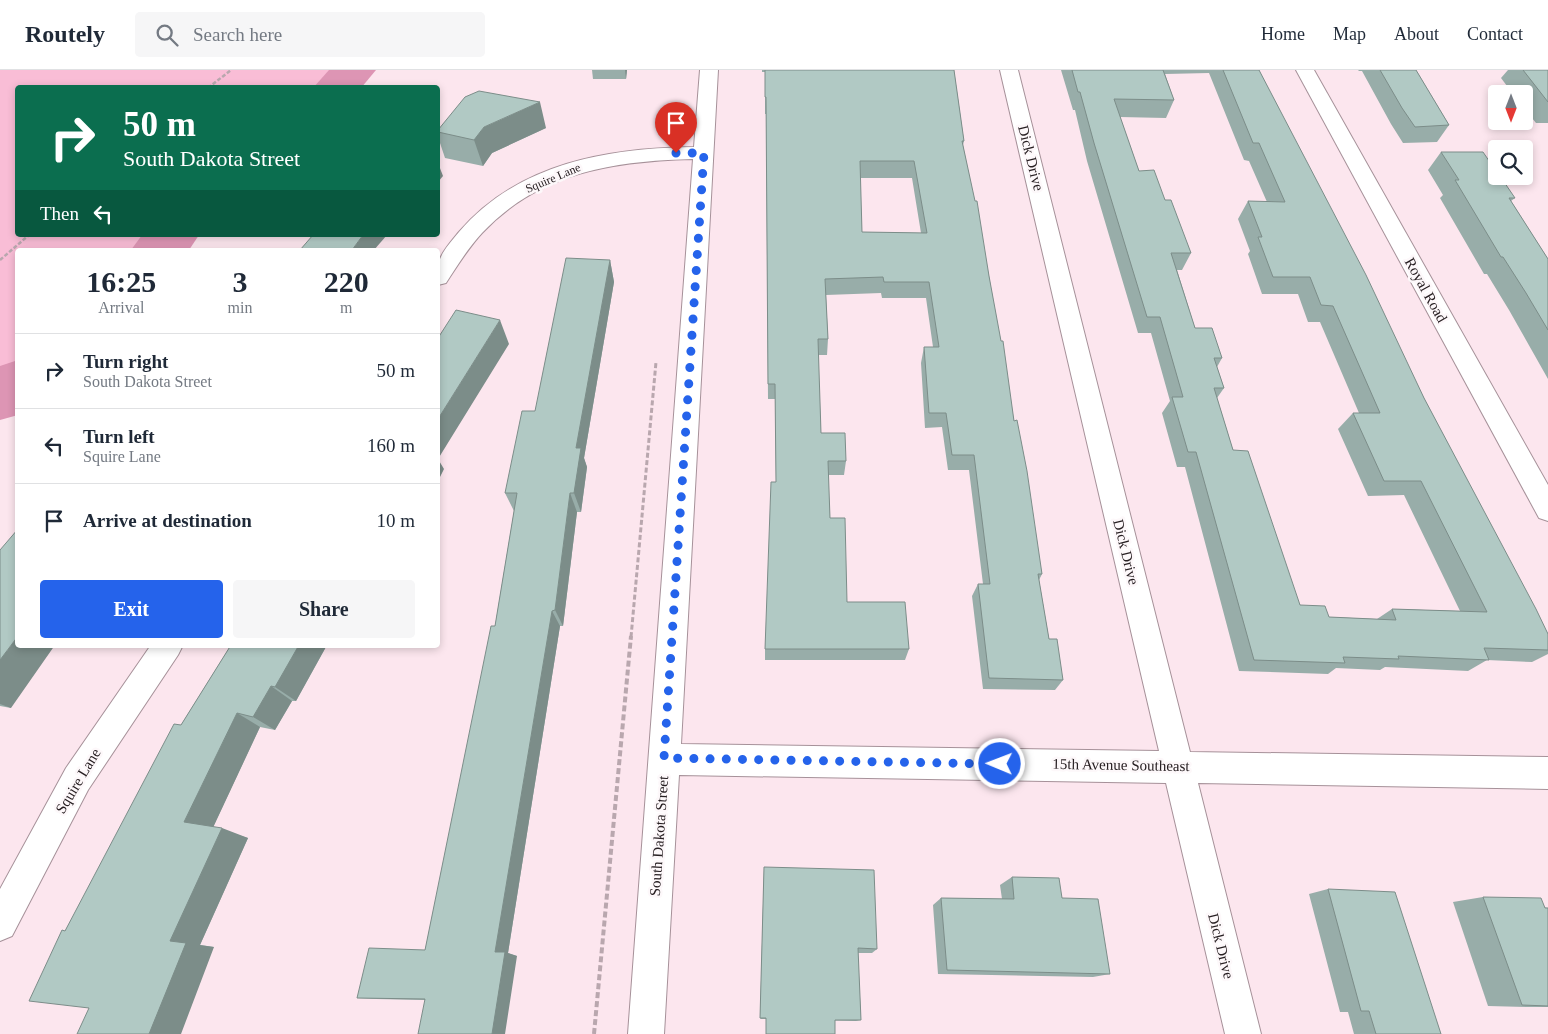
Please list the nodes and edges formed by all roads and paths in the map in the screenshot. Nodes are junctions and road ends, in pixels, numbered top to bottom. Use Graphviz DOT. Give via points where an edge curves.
graph roads {
  1 [pos="231,70"];
  2 [pos="709,70"];
  3 [pos="1009,70"];
  4 [pos="1305,70"];
  5 [pos="212,85"];
  6 [pos="704,153"];
  7 [pos="27,237"];
  8 [pos="0,260"];
  9 [pos="440,274"];
  10 [pos="656,361"];
  11 [pos="1548,510"];
  12 [pos="166,648"];
  13 [pos="664,758"];
  14 [pos="1178,766"];
  15 [pos="1548,773"];
  16 [pos="0,924"];
  17 [pos="594,1034"];
  18 [pos="646,1034"];
  19 [pos="1243,1034"];
  1 -- 5 [label="path"];
  2 -- 6 [label="street, South Dakota Street"];
  3 -- 14 [label="street, Dick Drive"];
  4 -- 11 [label="street, Royal Road"];
  6 -- 9 [label="street, Squire Lane" via="630,155 606,159 564,170 534,183 509,198 483,220"];
  6 -- 13 [label="street, South Dakota Street"];
  7 -- 8 [label="path"];
  10 -- 17 [label="path"];
  12 -- 16 [label="street, Squire Lane" via="77,779"];
  13 -- 14 [label="street, 15th Avenue Southeast"];
  13 -- 18 [label="street, South Dakota Street"];
  14 -- 15 [label="street, 15th Avenue Southeast"];
  14 -- 19 [label="street, Dick Drive"];
}
